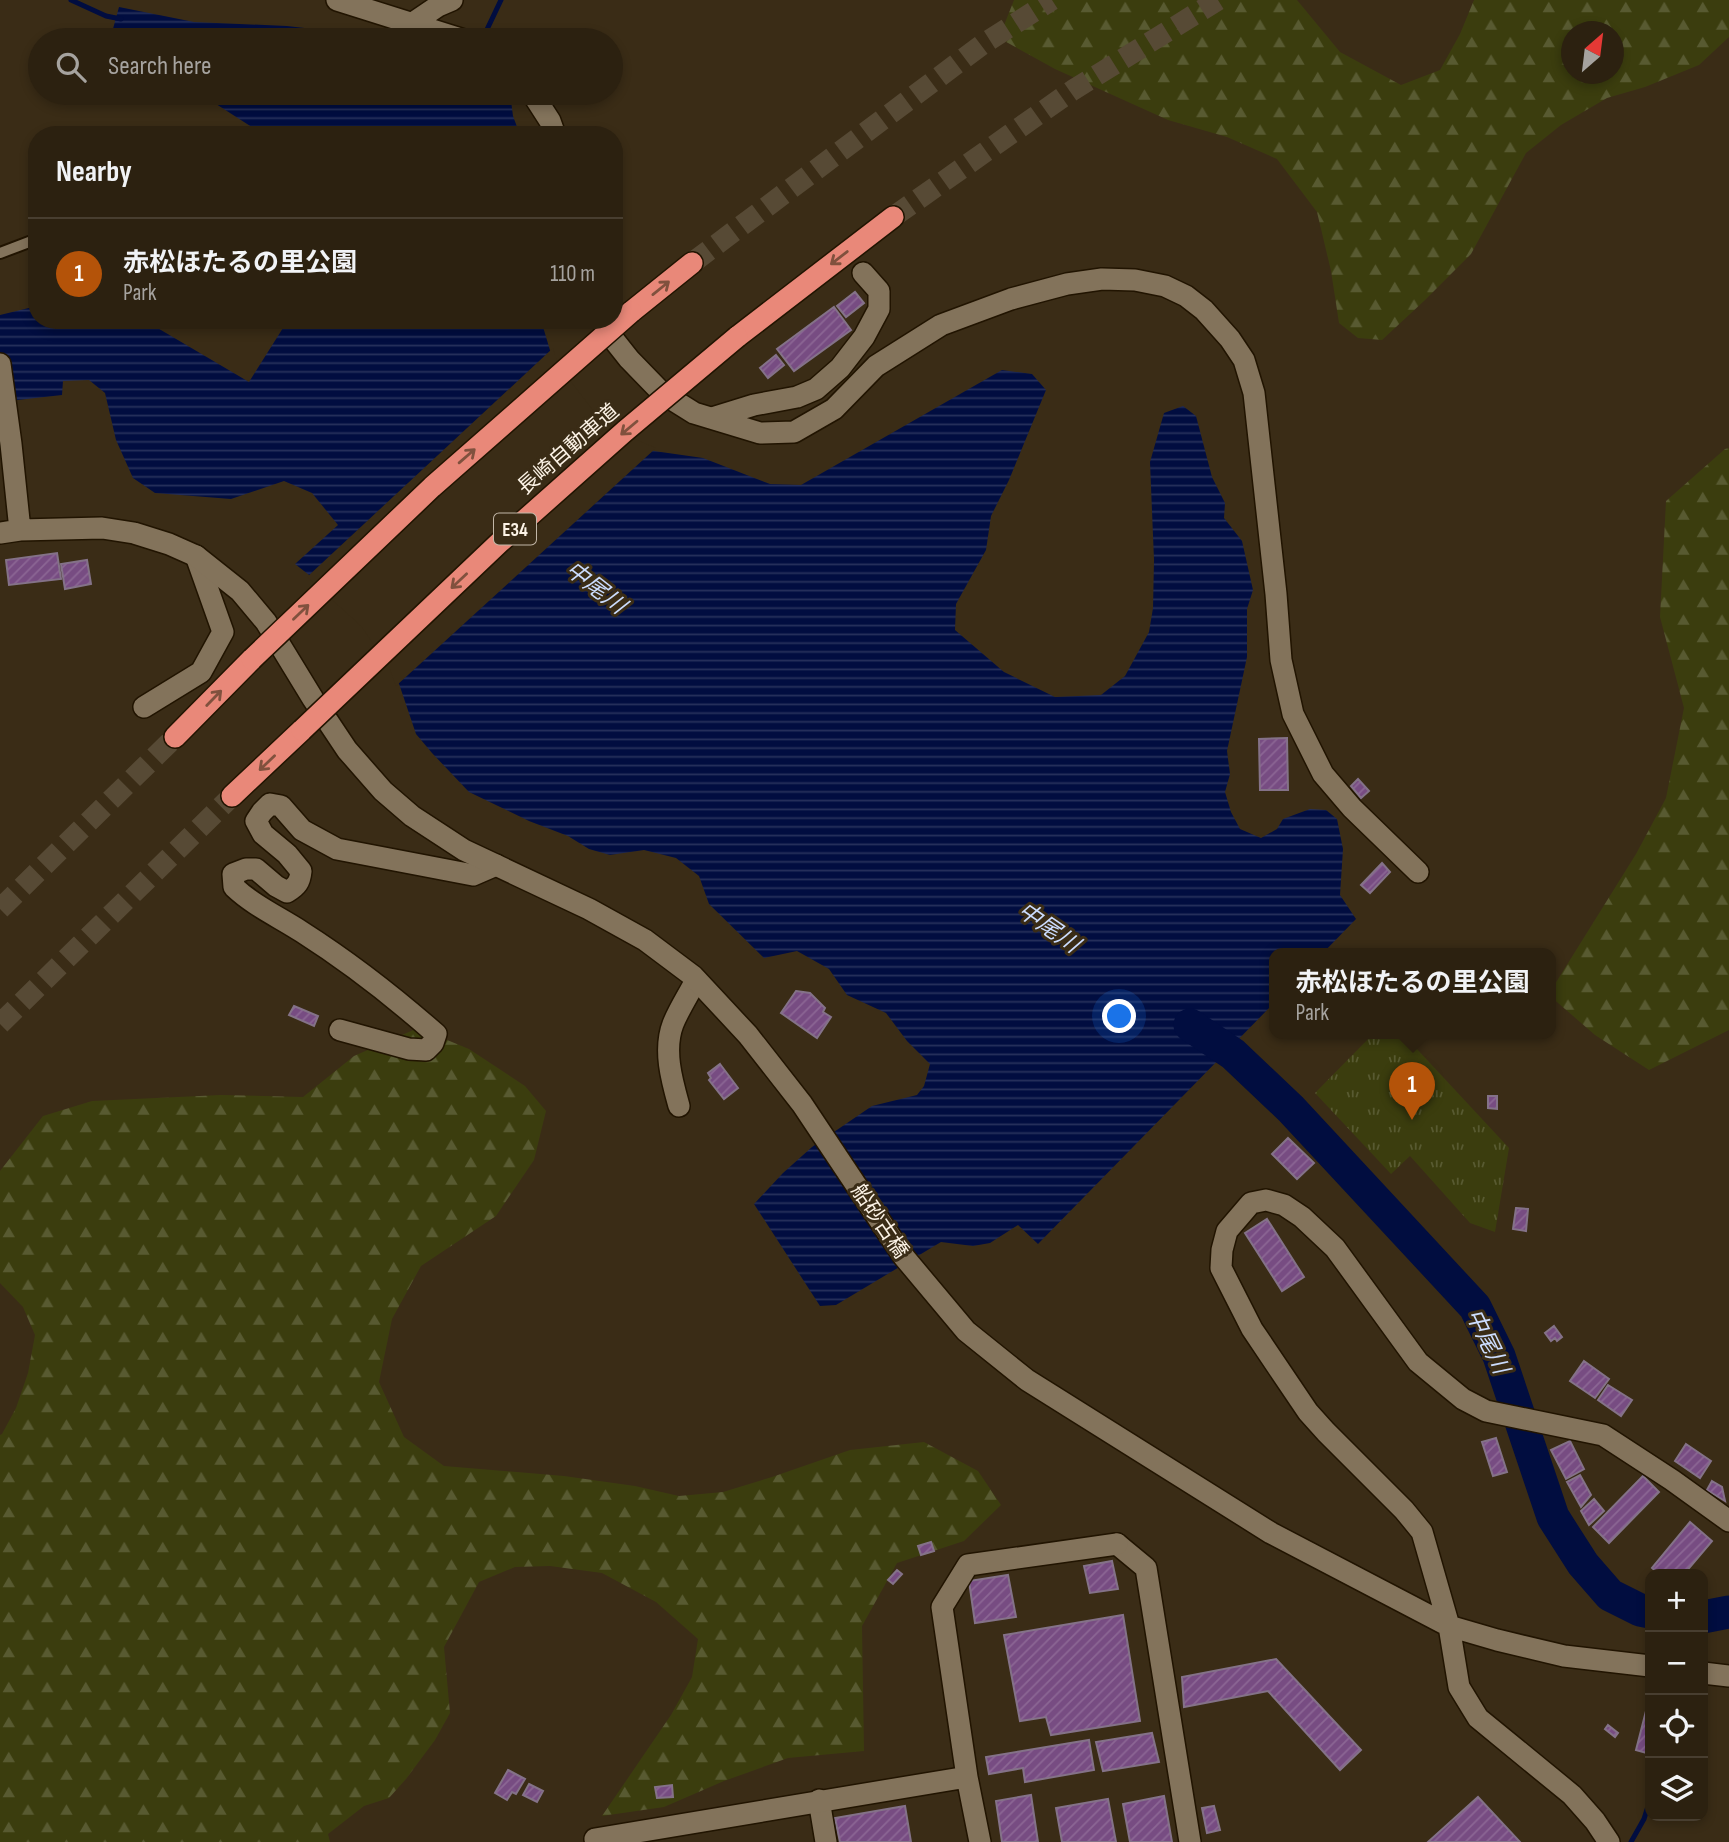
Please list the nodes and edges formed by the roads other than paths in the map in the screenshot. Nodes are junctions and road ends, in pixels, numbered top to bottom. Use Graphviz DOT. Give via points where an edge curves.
graph roads {
  1 [pos="337,0"];
  2 [pos="452,0"];
  3 [pos="413,23"];
  4 [pos="428,28"];
  5 [pos="540,105"];
  6 [pos="552,126"];
  7 [pos="893,217"];
  8 [pos="28,242"];
  9 [pos="0,253"];
  10 [pos="692,263"];
  11 [pos="863,273"];
  12 [pos="623,319"];
  13 [pos="608,329"];
  14 [pos="612,329"];
  15 [pos="0,364"];
  16 [pos="712,418"];
  17 [pos="10,531"];
  18 [pos="196,556"];
  19 [pos="144,707"];
  20 [pos="175,737"];
  21 [pos="232,796"];
  22 [pos="496,865"];
  23 [pos="1418,872"];
  24 [pos="696,980"];
  25 [pos="340,1030"];
  26 [pos="679,1106"];
  27 [pos="1729,1521"];
  28 [pos="1449,1626"];
  29 [pos="1645,1665"];
  30 [pos="1708,1674"];
  31 [pos="1729,1676"];
  32 [pos="967,1777"];
  33 [pos="819,1800"];
  34 [pos="596,1842"];
  35 [pos="827,1842"];
  36 [pos="980,1842"];
  37 [pos="1190,1842"];
  38 [pos="1609,1842"];
  1 -- 3 [label="street"];
  2 -- 3 [label="street"];
  3 -- 4 [label="street"];
  5 -- 6 [label="street"];
  7 -- 21 [label="highway, 長崎自動車道 / E34, one-way, bridge" via="737,337 625,431 500,542"];
  8 -- 9 [label="lane"];
  12 -- 10 [label="highway, one-way, bridge"];
  11 -- 16 [label="street" via="879,291 879,309 840,368 816,389 797,397"];
  13 -- 16 [label="street" via="662,393 694,413"];
  20 -- 14 [label="highway, one-way, bridge" via="432,487"];
  15 -- 17 [label="street" via="11,444"];
  16 -- 23 [label="street" via="760,433 794,432 834,409 876,366 942,324 1067,284 1135,280 1186,296 1230,339 1244,360 1254,393 1281,660 1293,714 1323,774"];
  17 -- 18 [label="street, 船砂古橋" via="102,528 134,533"];
  18 -- 19 [label="street" via="223,632 201,673"];
  18 -- 22 [label="street, 船砂古橋" via="240,591 266,622 347,750 383,791 412,816"];
  22 -- 24 [label="street, 船砂古橋" via="645,940"];
  22 -- 25 [label="street" via="473,875 337,849 302,830 281,806 271,804 262,812 256,821 263,834 301,871 300,879 287,892 256,869 246,869 233,874 234,887 248,901 372,980 436,1034 426,1050"];
  24 -- 26 [label="street" via="672,1026 669,1048"];
  24 -- 28 [label="street, 船砂古橋" via="748,1035 802,1104 904,1257 967,1331 1027,1380 1271,1533"];
  27 -- 28 [label="street" via="1602,1435 1486,1411 1463,1399 1418,1362 1335,1248 1302,1217 1266,1200 1251,1203 1227,1231 1221,1268 1252,1329 1308,1412 1422,1532"];
  28 -- 29 [label="street, 船砂古橋" via="1564,1656"];
  28 -- 38 [label="street" via="1459,1687 1478,1718 1572,1795"];
  30 -- 31 [label="street"];
  32 -- 33 [label="street"];
  32 -- 36 [label="street"];
  32 -- 37 [label="street" via="942,1607 968,1565 1117,1544 1146,1568"];
  33 -- 34 [label="street"];
  33 -- 35 [label="street"];
}
